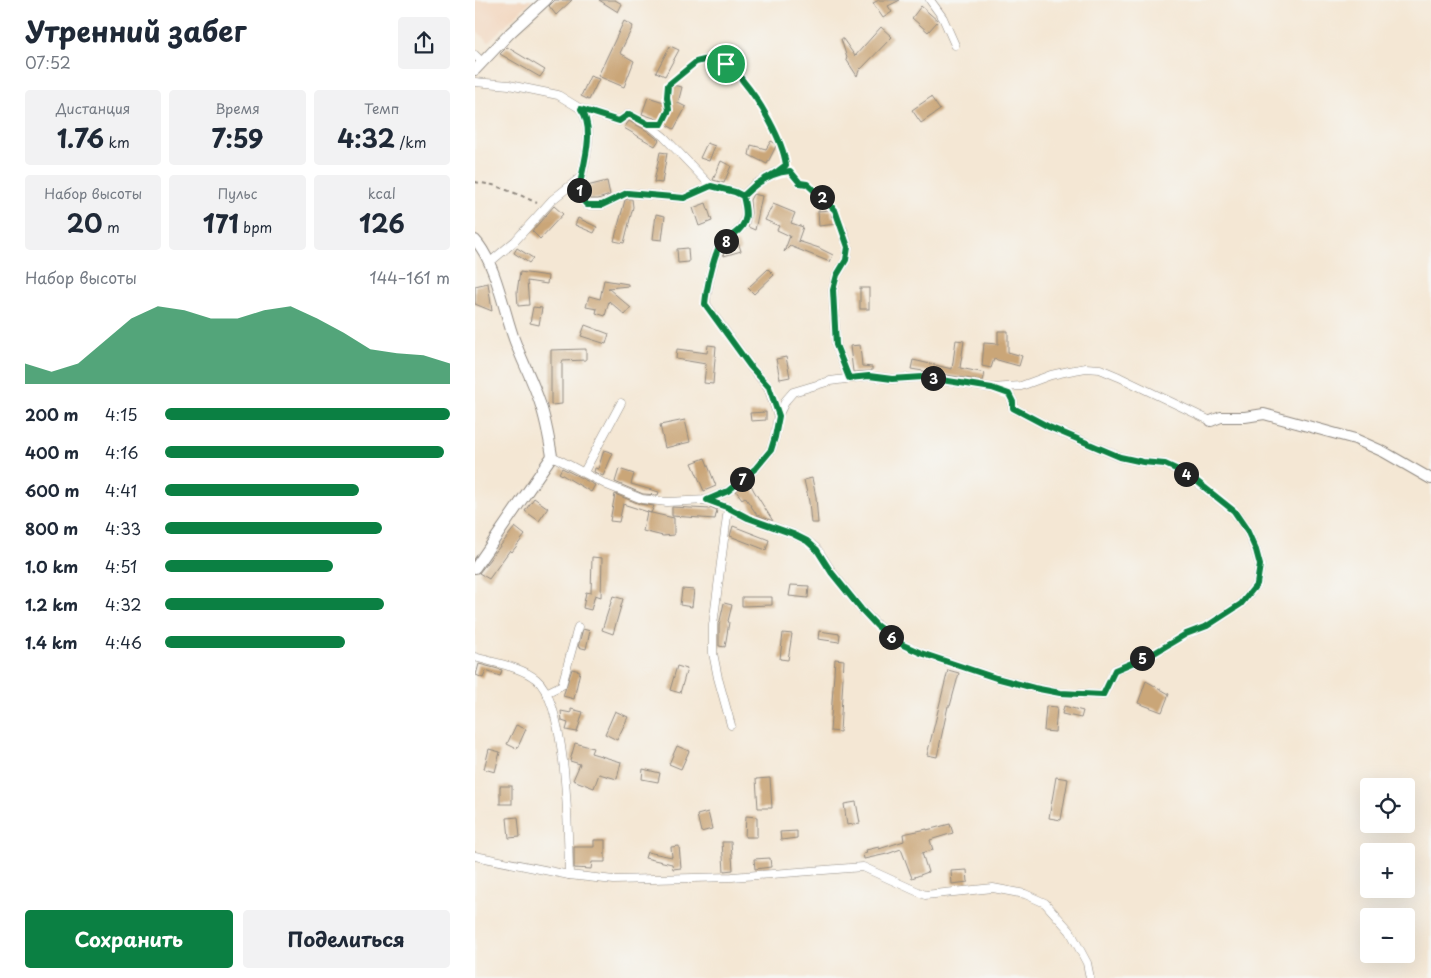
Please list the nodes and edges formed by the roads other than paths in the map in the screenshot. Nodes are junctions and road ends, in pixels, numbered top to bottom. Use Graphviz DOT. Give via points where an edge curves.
graph roads {
  1 [pos="546,0"];
  2 [pos="930,0"];
  3 [pos="955,45"];
  4 [pos="477,62"];
  5 [pos="475,82"];
  6 [pos="581,109"];
  7 [pos="778,171"];
  8 [pos="581,177"];
  9 [pos="711,186"];
  10 [pos="743,196"];
  11 [pos="843,230"];
  12 [pos="475,240"];
  13 [pos="489,263"];
  14 [pos="849,378"];
  15 [pos="992,388"];
  16 [pos="621,403"];
  17 [pos="779,416"];
  18 [pos="1211,420"];
  19 [pos="552,456"];
  20 [pos="584,472"];
  21 [pos="1431,479"];
  22 [pos="707,500"];
  23 [pos="729,508"];
  24 [pos="475,568"];
  25 [pos="578,627"];
  26 [pos="475,657"];
  27 [pos="546,693"];
  28 [pos="731,725"];
  29 [pos="475,856"];
  30 [pos="569,875"];
  31 [pos="1089,978"];
  1 -- 4 [label="street"];
  2 -- 3 [label="street" via="943,18"];
  5 -- 6 [label="street" via="558,95"];
  6 -- 8 [label="street" via="585,115 589,144"];
  6 -- 9 [label="street" via="619,121 629,114 648,124"];
  7 -- 10 [label="street"];
  8 -- 9 [label="street" via="578,195 587,205 602,205 627,193 684,198"];
  8 -- 13 [label="street" via="552,200 515,241"];
  9 -- 10 [label="street"];
  10 -- 17 [label="street" via="747,211 745,221 740,230 721,244 705,304 769,387"];
  11 -- 14 [label="street" via="848,247 846,260 833,290 836,345"];
  12 -- 13 [label="street"];
  13 -- 19 [label="street" via="540,402"];
  14 -- 15 [label="street" via="923,377"];
  14 -- 17 [label="street" via="793,392"];
  15 -- 18 [label="street" via="1021,386 1077,369 1100,369"];
  15 -- 23 [label="street" via="1009,394 1013,408 1049,427 1120,457 1165,464 1189,475 1234,511 1247,530 1260,565 1257,584 1241,604 1207,626 1115,670 1103,695 1060,693 996,678 903,645 861,609 807,541"];
  16 -- 20 [label="street"];
  17 -- 22 [label="street" via="771,450 756,468 728,491"];
  18 -- 21 [label="street" via="1264,414 1355,440 1384,452"];
  19 -- 20 [label="street"];
  19 -- 24 [label="street"];
  20 -- 22 [label="street" via="642,499 667,502"];
  22 -- 23 [label="street"];
  23 -- 28 [label="street" via="713,617 713,653"];
  25 -- 27 [label="street" via="562,685"];
  26 -- 27 [label="street" via="534,678"];
  27 -- 30 [label="street" via="561,744"];
  29 -- 30 [label="street"];
  30 -- 31 [label="street" via="615,880 664,880 863,867 925,895 993,888 1025,894 1045,903 1070,932 1087,963"];
}
